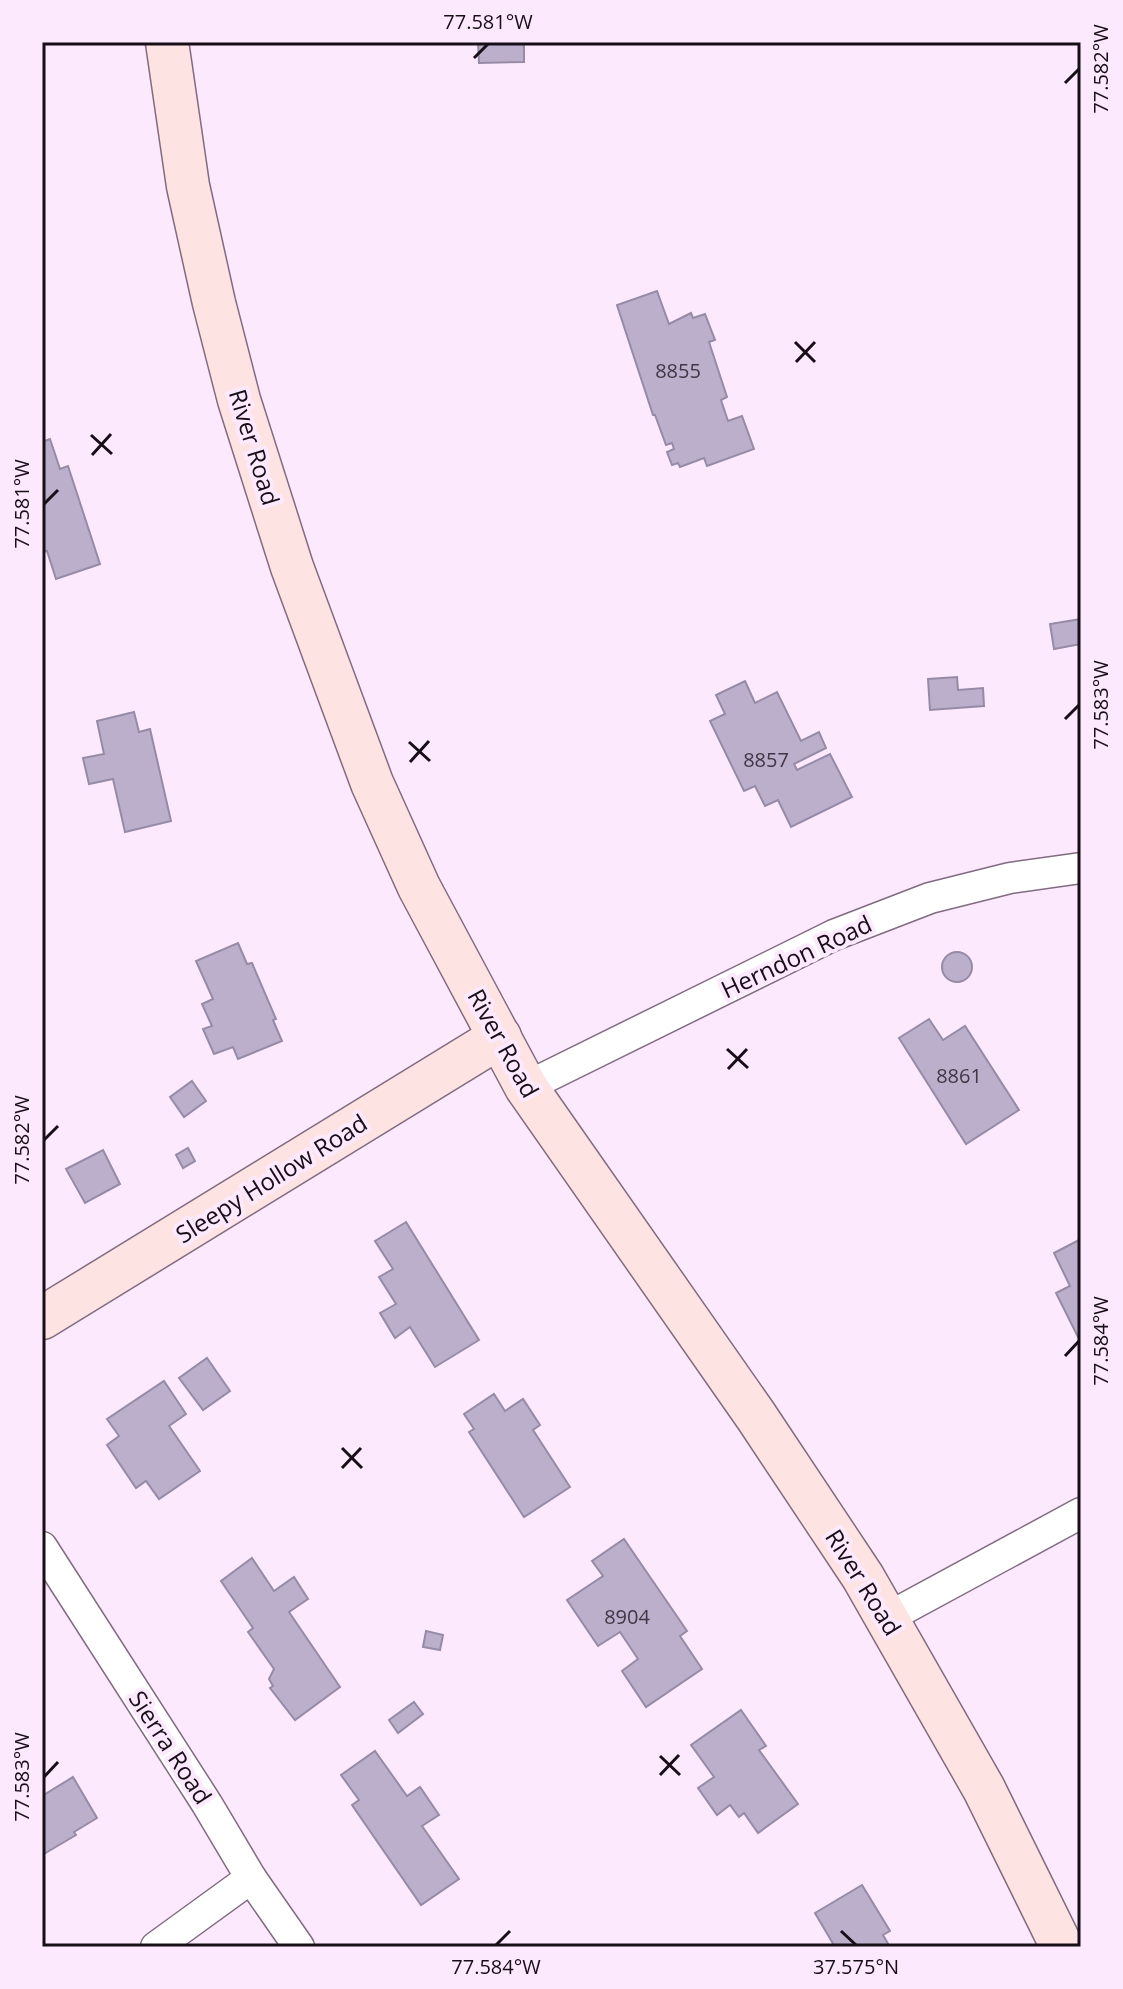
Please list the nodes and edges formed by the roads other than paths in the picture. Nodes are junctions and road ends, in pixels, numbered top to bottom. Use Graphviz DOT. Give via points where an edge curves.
graph roads {
  1 [pos="167,42"];
  2 [pos="1081,868"];
  3 [pos="500,1037"];
  4 [pos="526,1087"];
  5 [pos="42,1318"];
  6 [pos="1081,1513"];
  7 [pos="42,1547"];
  8 [pos="887,1618"];
  9 [pos="251,1878"];
  10 [pos="156,1947"];
  11 [pos="299,1947"];
  12 [pos="1062,1947"];
  1 -- 3 [label="main road, River Road" via="188,186 214,303 292,567 372,783 419,887"];
  2 -- 4 [label="street, Herndon Road" via="1010,878 930,898 834,935"];
  3 -- 4 [label="main road, River Road"];
  3 -- 5 [label="main road, Sleepy Hollow Road"];
  4 -- 8 [label="main road, River Road" via="756,1416"];
  6 -- 8 [label="street"];
  7 -- 9 [label="street, Sierra Road"];
  8 -- 12 [label="main road, River Road" via="984,1789"];
  9 -- 10 [label="street"];
  9 -- 11 [label="street, Sierra Road"];
}
